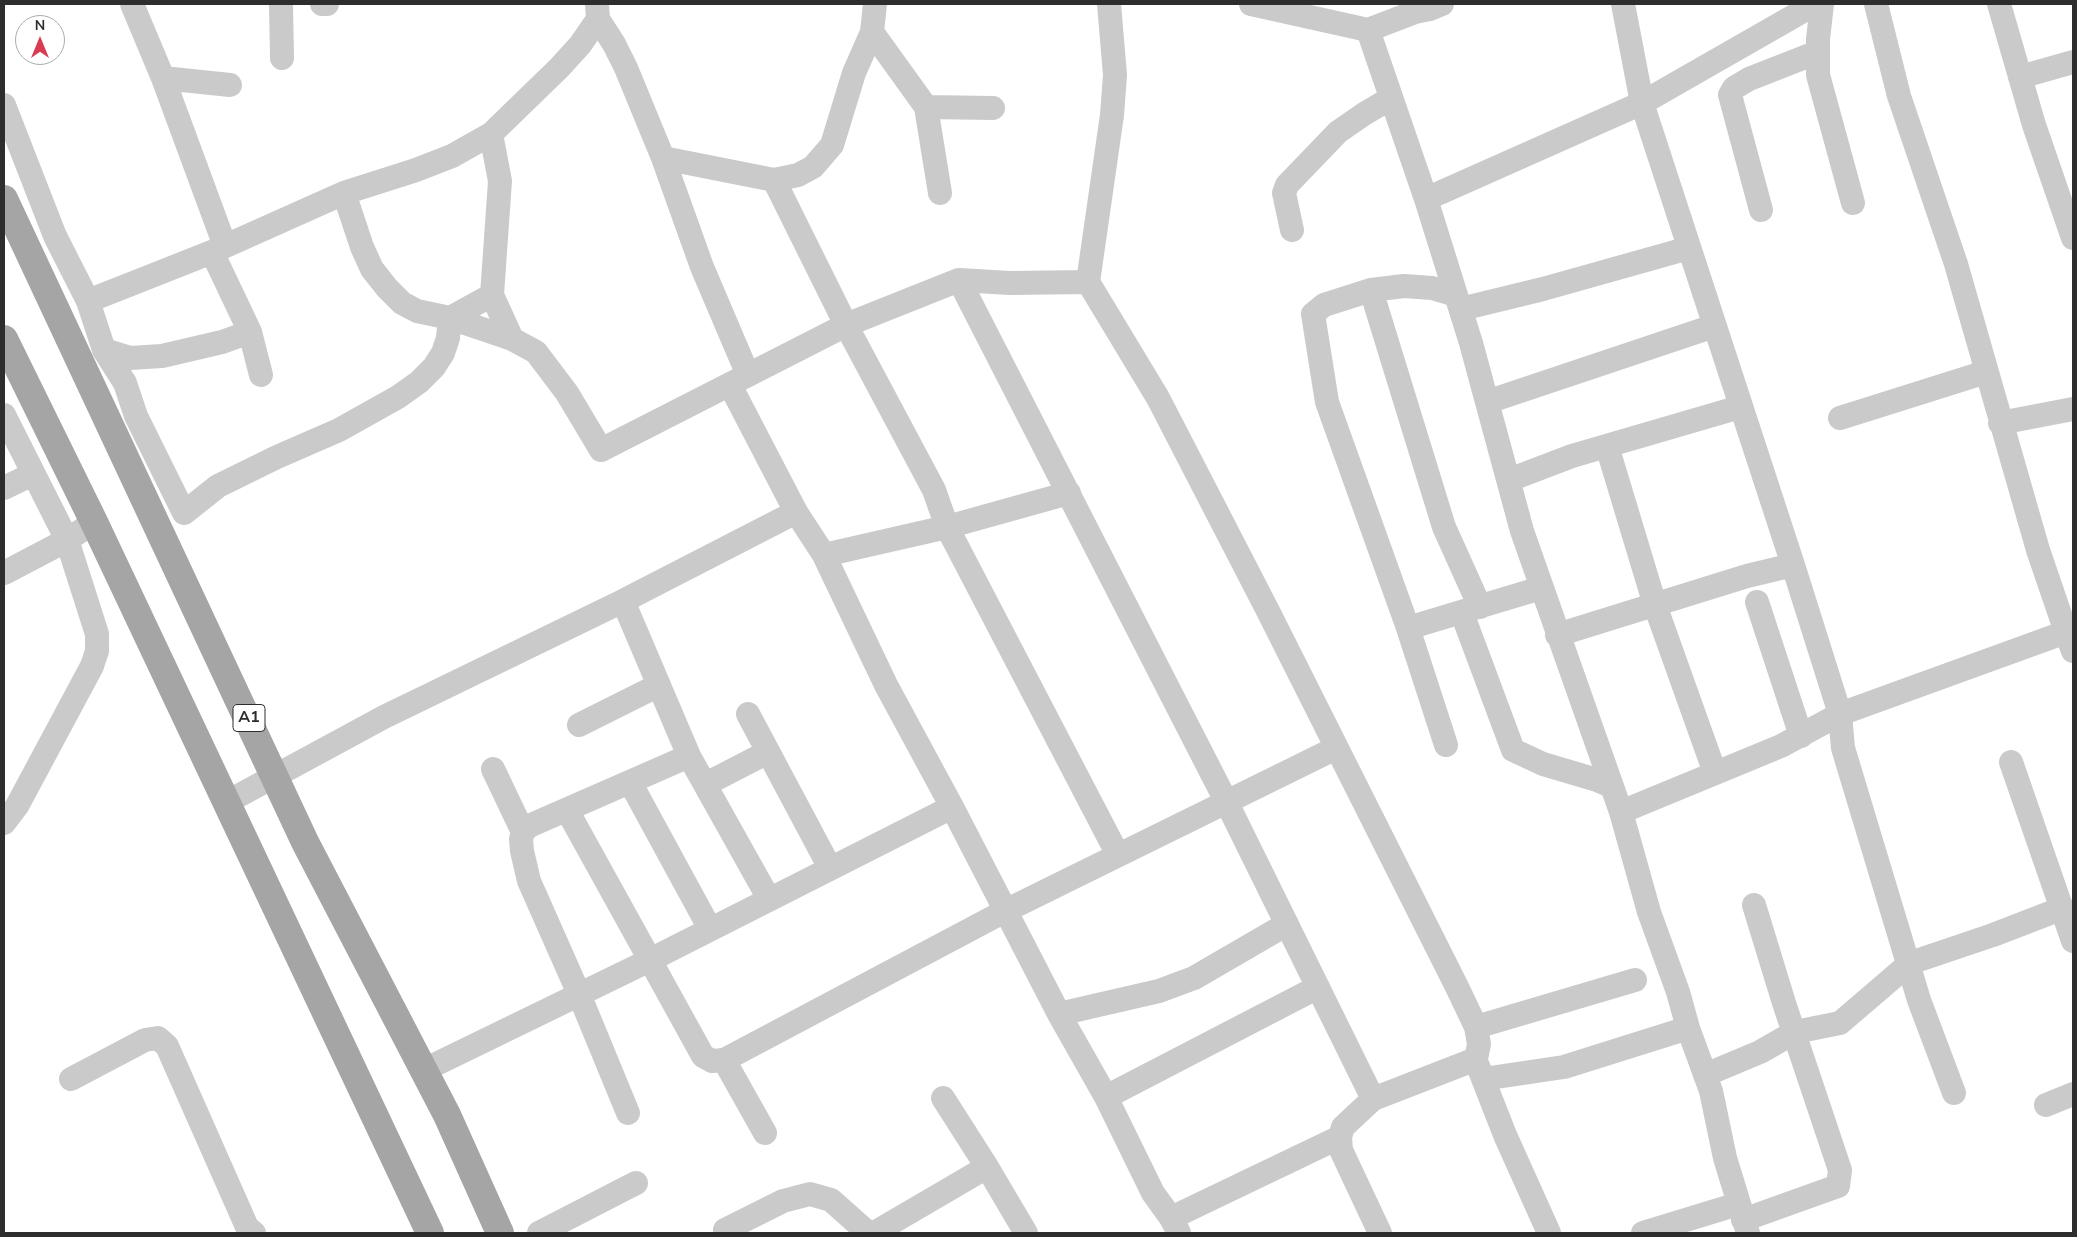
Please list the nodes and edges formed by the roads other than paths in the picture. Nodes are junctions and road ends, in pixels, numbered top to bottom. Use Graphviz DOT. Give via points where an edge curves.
graph roads {
  1 [pos="132,4"];
  2 [pos="282,4"];
  3 [pos="322,4"];
  4 [pos="327,4"];
  5 [pos="875,4"];
  6 [pos="1109,4"];
  7 [pos="1251,4"];
  8 [pos="1442,4"];
  9 [pos="1623,4"];
  10 [pos="1815,4"];
  11 [pos="1822,4"];
  12 [pos="1876,4"];
  13 [pos="1999,4"];
  14 [pos="1298,9"];
  15 [pos="597,12"];
  16 [pos="1368,30"];
  17 [pos="872,32"];
  18 [pos="1818,52"];
  19 [pos="282,58"];
  20 [pos="2073,62"];
  21 [pos="2020,77"];
  22 [pos="163,78"];
  23 [pos="230,85"];
  24 [pos="1391,98"];
  25 [pos="1642,103"];
  26 [pos="4,104"];
  27 [pos="926,107"];
  28 [pos="993,108"];
  29 [pos="492,134"];
  30 [pos="663,158"];
  31 [pos="774,180"];
  32 [pos="344,193"];
  33 [pos="940,193"];
  34 [pos="4,199"];
  35 [pos="1426,200"];
  36 [pos="1853,203"];
  37 [pos="1761,210"];
  38 [pos="1292,230"];
  39 [pos="2073,238"];
  40 [pos="1689,248"];
  41 [pos="218,249"];
  42 [pos="959,280"];
  43 [pos="1088,282"];
  44 [pos="1371,290"];
  45 [pos="492,296"];
  46 [pos="88,301"];
  47 [pos="1459,302"];
  48 [pos="450,318"];
  49 [pos="846,325"];
  50 [pos="1714,326"];
  51 [pos="250,332"];
  52 [pos="4,339"];
  53 [pos="512,339"];
  54 [pos="104,350"];
  55 [pos="1986,372"];
  56 [pos="260,375"];
  57 [pos="739,380"];
  58 [pos="1487,402"];
  59 [pos="1740,406"];
  60 [pos="2073,410"];
  61 [pos="4,416"];
  62 [pos="1840,418"];
  63 [pos="2000,423"];
  64 [pos="1607,446"];
  65 [pos="33,474"];
  66 [pos="1509,480"];
  67 [pos="4,488"];
  68 [pos="1069,493"];
  69 [pos="796,512"];
  70 [pos="94,522"];
  71 [pos="948,527"];
  72 [pos="66,540"];
  73 [pos="824,555"];
  74 [pos="1793,565"];
  75 [pos="4,573"];
  76 [pos="1541,588"];
  77 [pos="623,601"];
  78 [pos="1757,602"];
  79 [pos="1655,605"];
  80 [pos="1471,610"];
  81 [pos="1408,628"];
  82 [pos="1557,636"];
  83 [pos="2071,638"];
  84 [pos="659,685"];
  85 [pos="748,714"];
  86 [pos="1840,714"];
  87 [pos="579,725"];
  88 [pos="1801,736"];
  89 [pos="1446,745"];
  90 [pos="1336,748"];
  91 [pos="768,752"];
  92 [pos="689,756"];
  93 [pos="2011,762"];
  94 [pos="493,769"];
  95 [pos="1715,773"];
  96 [pos="276,775"];
  97 [pos="630,782"];
  98 [pos="706,784"];
  99 [pos="1611,786"];
  100 [pos="226,802"];
  101 [pos="1227,803"];
  102 [pos="952,807"];
  103 [pos="567,810"];
  104 [pos="1621,812"];
  105 [pos="4,823"];
  106 [pos="523,832"];
  107 [pos="1118,855"];
  108 [pos="830,868"];
  109 [pos="769,899"];
  110 [pos="1754,905"];
  111 [pos="2063,908"];
  112 [pos="1005,911"];
  113 [pos="1287,924"];
  114 [pos="710,929"];
  115 [pos="2073,941"];
  116 [pos="650,960"];
  117 [pos="1910,964"];
  118 [pos="1635,980"];
  119 [pos="1318,987"];
  120 [pos="579,994"];
  121 [pos="1059,1014"];
  122 [pos="1476,1027"];
  123 [pos="1688,1028"];
  124 [pos="1795,1032"];
  125 [pos="724,1060"];
  126 [pos="1480,1069"];
  127 [pos="424,1070"];
  128 [pos="1705,1075"];
  129 [pos="71,1079"];
  130 [pos="1954,1093"];
  131 [pos="2073,1094"];
  132 [pos="1106,1097"];
  133 [pos="943,1098"];
  134 [pos="1374,1099"];
  135 [pos="2046,1105"];
  136 [pos="628,1113"];
  137 [pos="765,1133"];
  138 [pos="1340,1137"];
  139 [pos="987,1167"];
  140 [pos="636,1183"];
  141 [pos="1743,1219"];
  142 [pos="1172,1228"];
  143 [pos="725,1230"];
  144 [pos="254,1233"];
  145 [pos="430,1233"];
  146 [pos="500,1233"];
  147 [pos="539,1233"];
  148 [pos="868,1233"];
  149 [pos="874,1233"];
  150 [pos="1026,1233"];
  151 [pos="1380,1233"];
  152 [pos="1549,1233"];
  153 [pos="1643,1233"];
  1 -- 22 [label="street"];
  2 -- 19 [label="street"];
  3 -- 4 [label="street"];
  5 -- 17 [label="street"];
  6 -- 43 [label="street" via="1115,75 1112,115"];
  7 -- 14 [label="street"];
  8 -- 16 [label="street"];
  9 -- 25 [label="street"];
  10 -- 25 [label="street"];
  11 -- 18 [label="street"];
  12 -- 55 [label="street" via="1899,96 1956,264"];
  13 -- 21 [label="street"];
  14 -- 16 [label="street"];
  15 -- 29 [label="street" via="580,45"];
  15 -- 30 [label="street" via="626,68"];
  16 -- 24 [label="street"];
  17 -- 27 [label="street"];
  17 -- 31 [label="street" via="854,72 832,145 813,168"];
  18 -- 36 [label="street" via="1818,75"];
  18 -- 37 [label="street" via="1749,79 1734,88 1730,95"];
  20 -- 21 [label="street"];
  21 -- 39 [label="street"];
  22 -- 23 [label="street"];
  22 -- 41 [label="street"];
  24 -- 35 [label="street"];
  24 -- 38 [label="street" via="1338,132 1287,185 1284,193"];
  25 -- 35 [label="street"];
  25 -- 40 [label="street"];
  26 -- 46 [label="street" via="55,236"];
  27 -- 28 [label="street"];
  27 -- 33 [label="street"];
  29 -- 32 [label="street" via="452,156"];
  29 -- 45 [label="street" via="500,181"];
  30 -- 31 [label="street"];
  30 -- 57 [label="street"];
  31 -- 49 [label="street"];
  32 -- 41 [label="street"];
  32 -- 48 [label="street" via="362,247 372,269 387,288 402,303 417,311"];
  34 -- 96 [label="main road, A1"];
  35 -- 47 [label="street"];
  40 -- 47 [label="street" via="1543,289"];
  40 -- 50 [label="street"];
  41 -- 46 [label="street"];
  41 -- 51 [label="street"];
  42 -- 43 [label="street"];
  42 -- 49 [label="street"];
  42 -- 68 [label="street"];
  43 -- 90 [label="street" via="1158,398"];
  44 -- 47 [label="street" via="1404,286 1432,288"];
  44 -- 80 [label="street"];
  44 -- 81 [label="street" via="1324,305 1313,314 1327,402"];
  45 -- 48 [label="street"];
  45 -- 53 [label="street"];
  46 -- 54 [label="street"];
  47 -- 58 [label="street"];
  48 -- 53 [label="street"];
  48 -- 54 [label="street" via="443,353 419,382 339,430 218,486 184,513 136,416 125,383"];
  49 -- 57 [label="street"];
  49 -- 71 [label="street" via="934,490"];
  50 -- 58 [label="street"];
  50 -- 59 [label="street"];
  51 -- 54 [label="street" via="162,356 130,358"];
  51 -- 56 [label="street"];
  52 -- 70 [label="main road"];
  53 -- 57 [label="street" via="536,352 567,393 601,450"];
  55 -- 62 [label="street"];
  55 -- 63 [label="street"];
  57 -- 69 [label="street"];
  58 -- 66 [label="street"];
  59 -- 64 [label="street"];
  59 -- 74 [label="street"];
  60 -- 63 [label="street"];
  61 -- 65 [label="street"];
  63 -- 83 [label="street" via="2038,550"];
  64 -- 66 [label="street"];
  64 -- 79 [label="street"];
  65 -- 67 [label="street"];
  65 -- 72 [label="street"];
  66 -- 76 [label="street"];
  68 -- 71 [label="street"];
  68 -- 101 [label="street"];
  69 -- 73 [label="street"];
  69 -- 77 [label="street"];
  70 -- 72 [label="street"];
  70 -- 100 [label="main road"];
  71 -- 73 [label="street"];
  71 -- 107 [label="street"];
  72 -- 75 [label="street"];
  72 -- 105 [label="street" via="97,634 97,650 92,666 17,806"];
  73 -- 102 [label="street" via="886,685"];
  74 -- 79 [label="street"];
  74 -- 86 [label="street"];
  76 -- 80 [label="street"];
  76 -- 82 [label="street"];
  77 -- 84 [label="street"];
  77 -- 96 [label="street" via="384,717"];
  78 -- 88 [label="street"];
  79 -- 82 [label="street"];
  79 -- 95 [label="street"];
  80 -- 81 [label="street"];
  80 -- 99 [label="street" via="1513,750 1543,764"];
  81 -- 89 [label="street"];
  82 -- 99 [label="street"];
  83 -- 86 [label="street"];
  84 -- 87 [label="street"];
  84 -- 92 [label="street"];
  85 -- 91 [label="street"];
  86 -- 88 [label="street"];
  86 -- 117 [label="street" via="1843,748"];
  88 -- 95 [label="street"];
  90 -- 101 [label="street"];
  90 -- 122 [label="street"];
  91 -- 98 [label="street"];
  91 -- 108 [label="street"];
  92 -- 97 [label="street"];
  92 -- 98 [label="street"];
  93 -- 111 [label="street"];
  94 -- 106 [label="street"];
  95 -- 104 [label="street"];
  96 -- 100 [label="street"];
  96 -- 127 [label="main road, A1" via="305,842"];
  97 -- 103 [label="street"];
  97 -- 114 [label="street"];
  98 -- 109 [label="street"];
  99 -- 104 [label="street"];
  100 -- 145 [label="main road"];
  101 -- 107 [label="street"];
  101 -- 113 [label="street"];
  102 -- 108 [label="street"];
  102 -- 112 [label="street"];
  103 -- 106 [label="street" via="529,826"];
  103 -- 116 [label="street"];
  104 -- 123 [label="street" via="1649,912"];
  106 -- 120 [label="street" via="522,851 529,881"];
  107 -- 112 [label="street"];
  108 -- 109 [label="street"];
  109 -- 114 [label="street"];
  110 -- 124 [label="street"];
  111 -- 115 [label="street"];
  111 -- 117 [label="street"];
  112 -- 121 [label="street"];
  112 -- 125 [label="street"];
  113 -- 119 [label="street"];
  113 -- 121 [label="street" via="1194,978 1159,991"];
  114 -- 116 [label="street"];
  116 -- 120 [label="street"];
  116 -- 125 [label="street" via="703,1056 712,1061"];
  117 -- 124 [label="street" via="1840,1022"];
  117 -- 130 [label="street"];
  118 -- 122 [label="street"];
  119 -- 132 [label="street"];
  119 -- 134 [label="street"];
  120 -- 127 [label="street"];
  120 -- 136 [label="street"];
  121 -- 132 [label="street"];
  122 -- 126 [label="street"];
  123 -- 126 [label="street" via="1564,1067"];
  123 -- 128 [label="street"];
  124 -- 128 [label="street" via="1760,1052"];
  124 -- 141 [label="street" via="1840,1170 1838,1186"];
  125 -- 137 [label="street"];
  126 -- 134 [label="street"];
  126 -- 152 [label="street" via="1505,1135"];
  127 -- 146 [label="main road, A1"];
  128 -- 141 [label="street"];
  129 -- 144 [label="street" via="146,1040 158,1038 167,1046 247,1227"];
  131 -- 135 [label="street"];
  132 -- 142 [label="street"];
  133 -- 139 [label="street"];
  134 -- 138 [label="street" via="1343,1126"];
  138 -- 142 [label="street"];
  138 -- 151 [label="street" via="1341,1150"];
  139 -- 149 [label="street"];
  139 -- 150 [label="street"];
  140 -- 147 [label="street"];
  141 -- 153 [label="street"];
  143 -- 148 [label="street" via="783,1201 810,1194 831,1200"];
}
